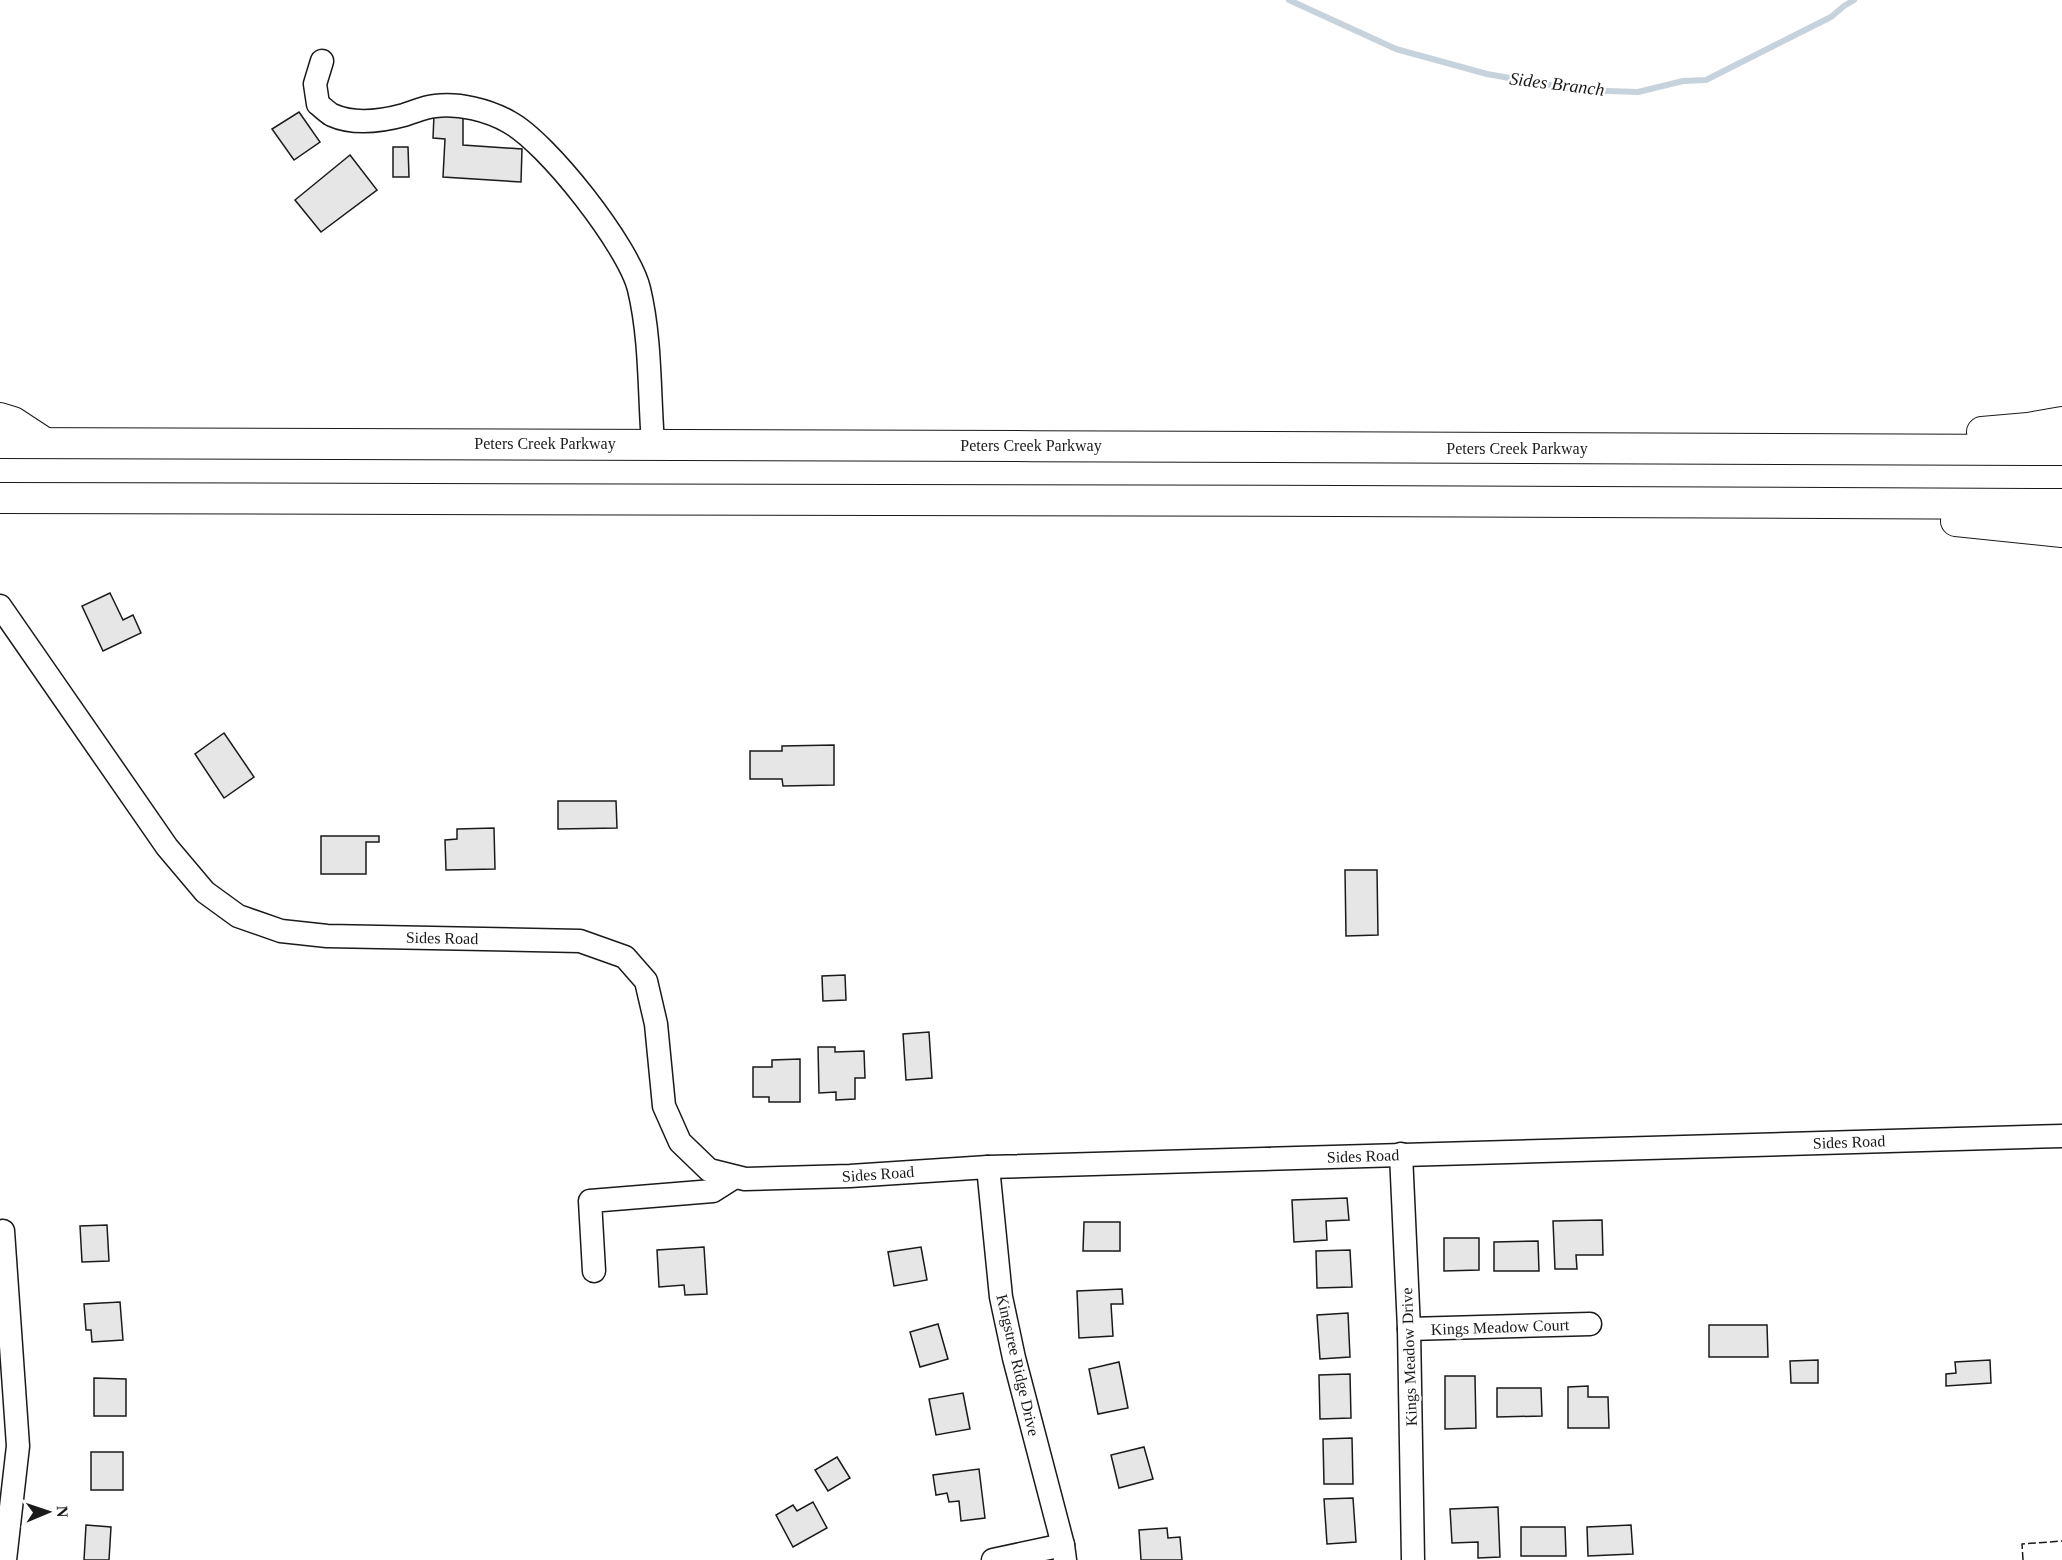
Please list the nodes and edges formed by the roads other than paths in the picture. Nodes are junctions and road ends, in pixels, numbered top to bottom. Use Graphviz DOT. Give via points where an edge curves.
graph roads {
  1 [pos="322,61"];
  2 [pos="0,418"];
  3 [pos="2062,422"];
  4 [pos="0,443"];
  5 [pos="45,443"];
  6 [pos="652,443"];
  7 [pos="1782,450"];
  8 [pos="2062,450"];
  9 [pos="0,498"];
  10 [pos="1819,504"];
  11 [pos="2062,504"];
  12 [pos="2062,532"];
  13 [pos="2,603"];
  14 [pos="2062,1136"];
  15 [pos="1401,1154"];
  16 [pos="988,1167"];
  17 [pos="735,1176"];
  18 [pos="3,1231"];
  19 [pos="594,1271"];
  20 [pos="1590,1324"];
  21 [pos="1409,1329"];
  22 [pos="1064,1552"];
  23 [pos="5,1560"];
  24 [pos="993,1560"];
  25 [pos="1413,1560"];
  1 -- 6 [label="street" via="315,84 318,104 333,115 377,121 434,106 472,107 509,122 538,143 599,216 638,286 645,319"];
  2 -- 5 [label="main road"];
  3 -- 7 [label="main road"];
  4 -- 5 [label="main road, Peters Creek Parkway"];
  5 -- 6 [label="main road, Peters Creek Parkway"];
  6 -- 7 [label="main road, Peters Creek Parkway"];
  7 -- 8 [label="main road, Peters Creek Parkway"];
  9 -- 10 [label="main road"];
  10 -- 11 [label="main road"];
  10 -- 12 [label="main road"];
  13 -- 17 [label="street, Sides Road" via="167,847 205,892 238,916 281,931 327,936 580,941 625,957 646,981 656,1024 664,1106 680,1142 709,1170"];
  14 -- 15 [label="street, Sides Road"];
  15 -- 16 [label="street, Sides Road"];
  15 -- 21 [label="street, Kings Meadow Drive"];
  16 -- 17 [label="street, Sides Road" via="850,1176"];
  16 -- 22 [label="street, Kingstree Ridge Drive" via="1001,1297"];
  17 -- 19 [label="street" via="713,1191 590,1201"];
  18 -- 23 [label="street" via="18,1446"];
  20 -- 21 [label="street, Kings Meadow Court"];
  21 -- 25 [label="street, Kings Meadow Drive"];
  22 -- 24 [label="street"];
}
